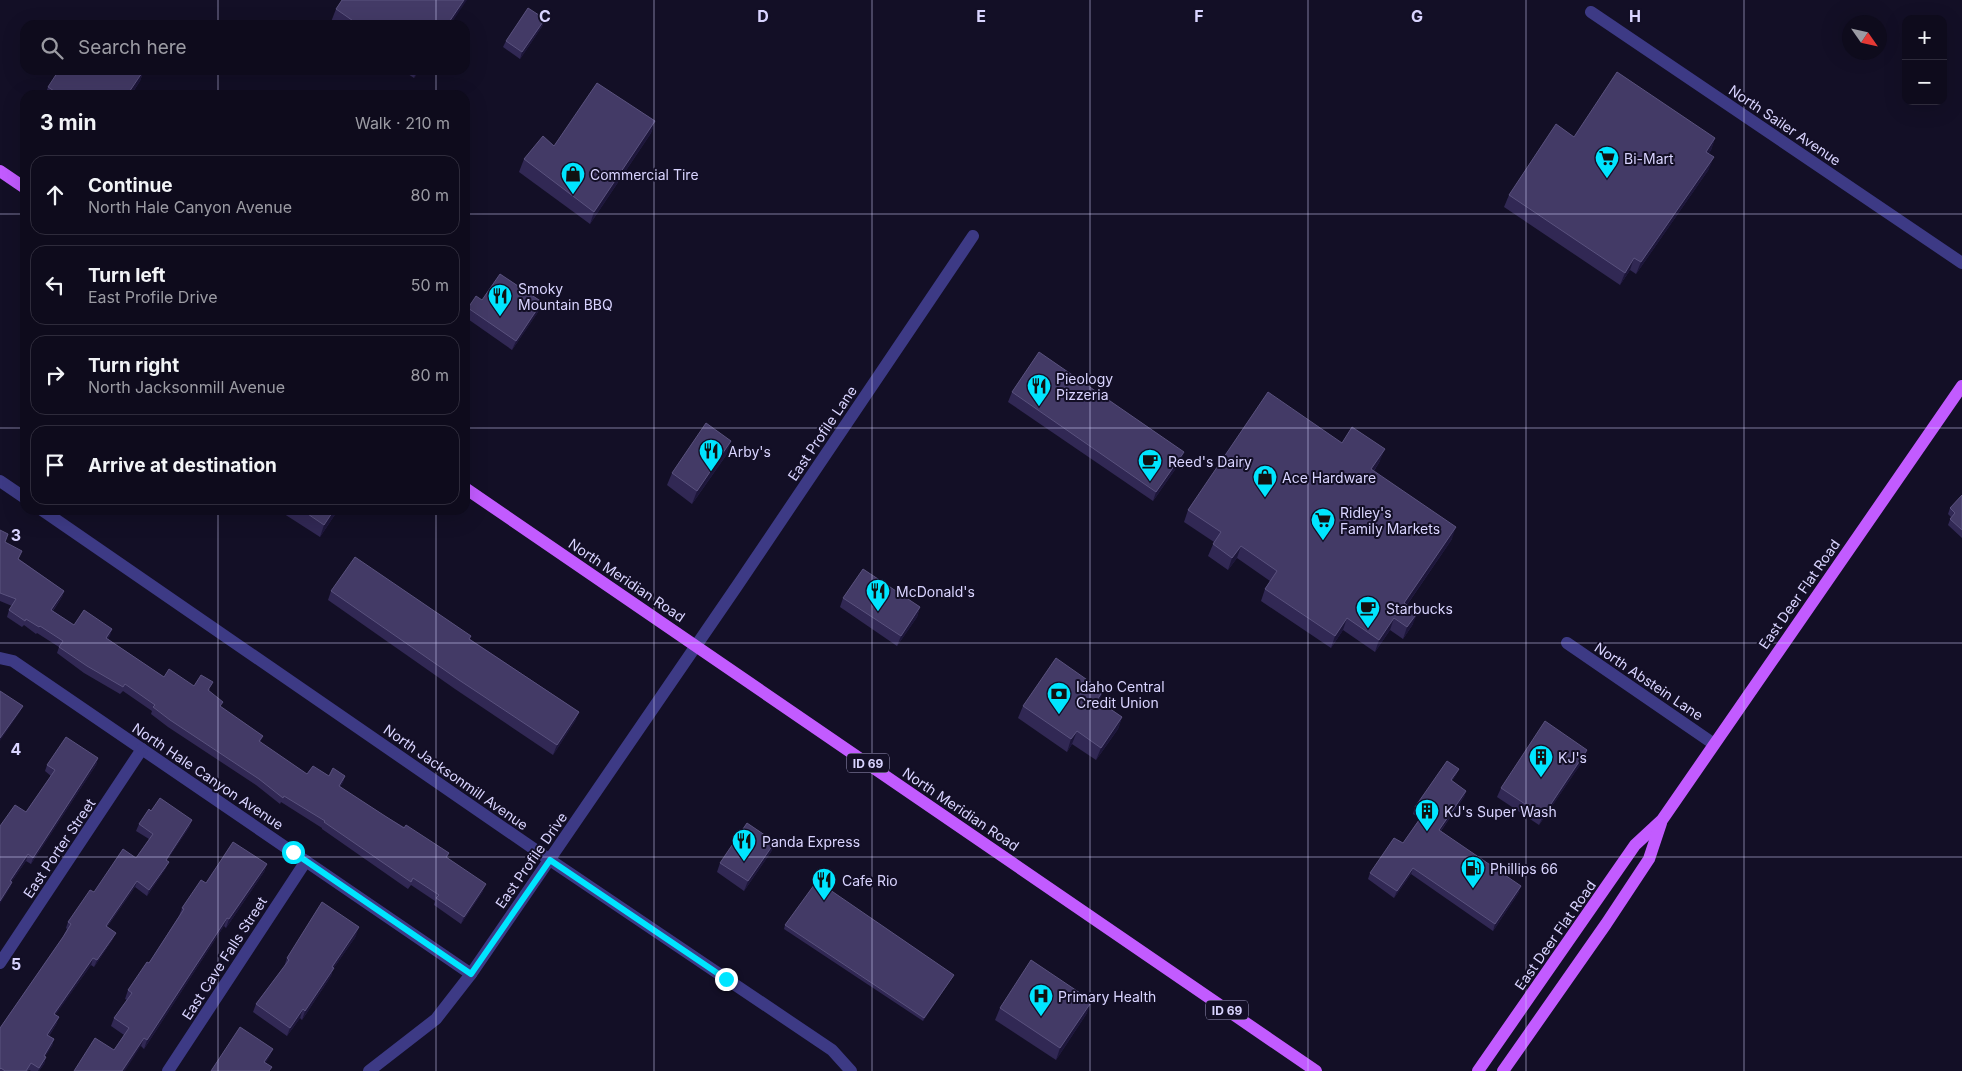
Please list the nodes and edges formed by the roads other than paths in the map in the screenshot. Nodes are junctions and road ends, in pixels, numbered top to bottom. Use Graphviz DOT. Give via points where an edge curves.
graph roads {
  1 [pos="1591,12"];
  2 [pos="0,171"];
  3 [pos="20,185"];
  4 [pos="973,236"];
  5 [pos="1962,263"];
  6 [pos="1962,386"];
  7 [pos="0,481"];
  8 [pos="470,491"];
  9 [pos="20,495"];
  10 [pos="49,515"];
  11 [pos="1567,643"];
  12 [pos="696,646"];
  13 [pos="0,658"];
  14 [pos="1714,744"];
  15 [pos="142,749"];
  16 [pos="1662,820"];
  17 [pos="550,860"];
  18 [pos="306,861"];
  19 [pos="0,963"];
  20 [pos="471,974"];
  21 [pos="168,1071"];
  22 [pos="369,1071"];
  23 [pos="851,1071"];
  24 [pos="1316,1071"];
  25 [pos="1478,1071"];
  26 [pos="1503,1071"];
  1 -- 5 [label="street, North Sailer Avenue"];
  2 -- 3 [label="main road"];
  4 -- 12 [label="street, East Profile Lane"];
  6 -- 14 [label="main road, East Deer Flat Road"];
  7 -- 9 [label="street"];
  8 -- 12 [label="main road, North Meridian Road / ID 69"];
  10 -- 17 [label="street, North Jacksonmill Avenue"];
  11 -- 14 [label="street, North Abstein Lane"];
  12 -- 17 [label="street, East Profile Drive"];
  12 -- 24 [label="main road, North Meridian Road / ID 69"];
  13 -- 15 [label="street, North Hale Canyon Avenue" via="14,661"];
  14 -- 16 [label="main road, East Deer Flat Road"];
  15 -- 18 [label="street, North Hale Canyon Avenue"];
  15 -- 19 [label="street, East Porter Street"];
  16 -- 25 [label="main road, East Deer Flat Road" via="1635,846"];
  16 -- 26 [label="main road, East Deer Flat Road" via="1649,859"];
  17 -- 20 [label="street, East Profile Drive"];
  17 -- 23 [label="street, North Jacksonmill Avenue" via="832,1050"];
  18 -- 20 [label="street, North Hale Canyon Avenue"];
  18 -- 21 [label="street, East Cave Falls Street"];
  20 -- 22 [label="street, East Profile Drive" via="436,1019"];
}
